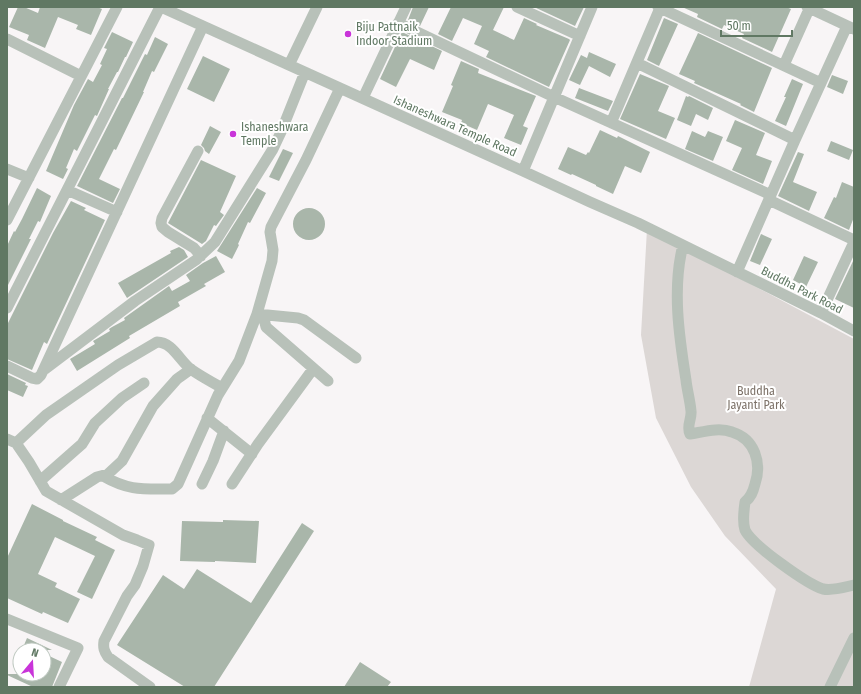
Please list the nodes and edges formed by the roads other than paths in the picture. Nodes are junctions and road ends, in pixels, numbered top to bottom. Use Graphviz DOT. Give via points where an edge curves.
graph roads {
  1 [pos="118,7"];
  2 [pos="161,7"];
  3 [pos="316,7"];
  4 [pos="406,7"];
  5 [pos="517,7"];
  6 [pos="592,7"];
  7 [pos="809,7"];
  8 [pos="659,8"];
  9 [pos="176,10"];
  10 [pos="398,23"];
  11 [pos="203,26"];
  12 [pos="851,28"];
  13 [pos="580,36"];
  14 [pos="7,39"];
  15 [pos="636,63"];
  16 [pos="288,65"];
  17 [pos="784,65"];
  18 [pos="305,72"];
  19 [pos="81,76"];
  20 [pos="821,83"];
  21 [pos="340,88"];
  22 [pos="554,97"];
  23 [pos="363,98"];
  24 [pos="611,123"];
  25 [pos="795,140"];
  26 [pos="198,151"];
  27 [pos="7,169"];
  28 [pos="522,170"];
  29 [pos="29,178"];
  30 [pos="67,190"];
  31 [pos="770,198"];
  32 [pos="117,212"];
  33 [pos="7,220"];
  34 [pos="854,241"];
  35 [pos="683,245"];
  36 [pos="201,256"];
  37 [pos="737,272"];
  38 [pos="7,308"];
  39 [pos="821,313"];
  40 [pos="260,314"];
  41 [pos="854,331"];
  42 [pos="356,358"];
  43 [pos="7,366"];
  44 [pos="191,369"];
  45 [pos="314,369"];
  46 [pos="43,370"];
  47 [pos="328,381"];
  48 [pos="144,383"];
  49 [pos="222,388"];
  50 [pos="207,418"];
  51 [pos="224,431"];
  52 [pos="12,441"];
  53 [pos="252,454"];
  54 [pos="103,476"];
  55 [pos="40,481"];
  56 [pos="202,484"];
  57 [pos="232,484"];
  58 [pos="61,500"];
  59 [pos="854,585"];
  60 [pos="7,619"];
  61 [pos="854,638"];
  62 [pos="59,687"];
  63 [pos="150,687"];
  64 [pos="830,687"];
  1 -- 19 [label="street"];
  2 -- 9 [label="street, Ishaneshwara Temple Road"];
  2 -- 30 [label="street"];
  3 -- 16 [label="street"];
  4 -- 10 [label="street"];
  5 -- 13 [label="street"];
  6 -- 13 [label="street"];
  7 -- 12 [label="street"];
  7 -- 17 [label="street"];
  8 -- 15 [label="street"];
  8 -- 17 [label="street"];
  9 -- 11 [label="street, Ishaneshwara Temple Road"];
  10 -- 22 [label="street"];
  10 -- 23 [label="street"];
  11 -- 16 [label="street, Ishaneshwara Temple Road"];
  11 -- 32 [label="street"];
  12 -- 20 [label="street"];
  13 -- 22 [label="street"];
  14 -- 19 [label="street"];
  15 -- 24 [label="street"];
  15 -- 25 [label="street"];
  16 -- 18 [label="street, Ishaneshwara Temple Road"];
  17 -- 20 [label="street"];
  18 -- 21 [label="street, Ishaneshwara Temple Road"];
  18 -- 36 [label="street" via="273,150 215,242"];
  19 -- 29 [label="street"];
  20 -- 25 [label="street"];
  21 -- 23 [label="street, Ishaneshwara Temple Road"];
  21 -- 40 [label="street" via="271,226 272,261"];
  22 -- 24 [label="street"];
  22 -- 28 [label="street"];
  23 -- 28 [label="street, Ishaneshwara Temple Road"];
  24 -- 31 [label="street"];
  25 -- 31 [label="street"];
  26 -- 36 [label="street" via="161,223 168,232 194,248"];
  27 -- 29 [label="street"];
  28 -- 35 [label="street, Ishaneshwara Temple Road"];
  29 -- 33 [label="street"];
  30 -- 32 [label="street"];
  30 -- 38 [label="street"];
  31 -- 34 [label="street"];
  31 -- 37 [label="street"];
  32 -- 46 [label="street"];
  34 -- 39 [label="street"];
  35 -- 37 [label="street, Ishaneshwara Temple Road"];
  35 -- 59 [label="street" via="679,261 678,308 681,346 692,413 688,425 690,434 723,429 733,432 753,447 757,457 758,478 751,497 745,502 744,524 752,539 791,571 824,589"];
  36 -- 46 [label="street" via="135,301"];
  37 -- 39 [label="street, Buddha Park Road"];
  39 -- 41 [label="street, Buddha Park Road"];
  40 -- 42 [label="street" via="304,320"];
  40 -- 45 [label="street" via="266,327"];
  40 -- 49 [label="street"];
  43 -- 46 [label="street" via="37,379"];
  44 -- 49 [label="street"];
  44 -- 52 [label="street" via="168,345 157,342 118,365"];
  44 -- 54 [label="street" via="177,379 153,406 122,461"];
  45 -- 47 [label="street"];
  45 -- 53 [label="street"];
  48 -- 55 [label="street" via="122,398 95,423 82,444"];
  49 -- 50 [label="street"];
  50 -- 51 [label="street"];
  50 -- 54 [label="street" via="178,484 172,489 125,487"];
  51 -- 53 [label="street"];
  51 -- 56 [label="street"];
  52 -- 55 [label="street"];
  53 -- 57 [label="street"];
  54 -- 58 [label="street"];
  55 -- 58 [label="street" via="46,490"];
  58 -- 63 [label="street" via="123,535 149,545 140,574 103,647 108,657"];
  60 -- 62 [label="street" via="78,648"];
  61 -- 64 [label="street"];
}
